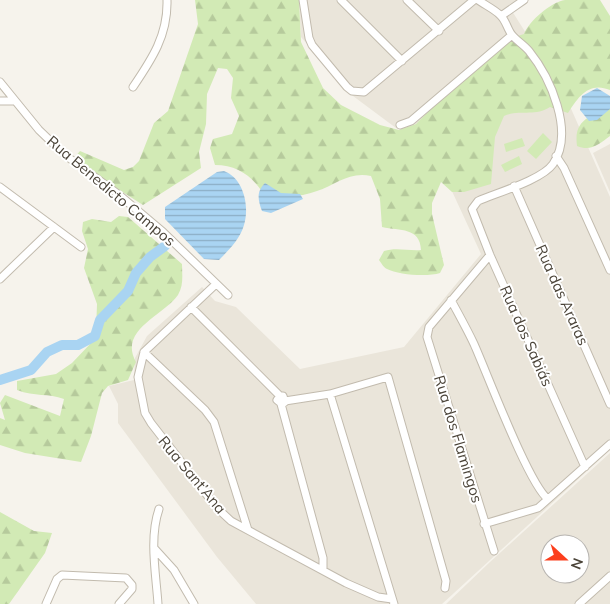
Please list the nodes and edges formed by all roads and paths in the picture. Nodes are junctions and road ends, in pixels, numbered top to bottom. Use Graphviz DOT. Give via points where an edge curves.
graph roads {
  1 [pos="167,0"];
  2 [pos="303,0"];
  3 [pos="341,0"];
  4 [pos="407,0"];
  5 [pos="476,0"];
  6 [pos="524,0"];
  7 [pos="501,16"];
  8 [pos="438,31"];
  9 [pos="512,35"];
  10 [pos="402,61"];
  11 [pos="0,82"];
  12 [pos="133,87"];
  13 [pos="0,101"];
  14 [pos="15,101"];
  15 [pos="400,125"];
  16 [pos="555,160"];
  17 [pos="514,186"];
  18 [pos="0,187"];
  19 [pos="54,227"];
  20 [pos="80,247"];
  21 [pos="490,255"];
  22 [pos="610,270"];
  23 [pos="1,277"];
  24 [pos="216,284"];
  25 [pos="228,295"];
  26 [pos="451,300"];
  27 [pos="191,307"];
  28 [pos="144,352"];
  29 [pos="330,394"];
  30 [pos="282,400"];
  31 [pos="610,404"];
  32 [pos="610,444"];
  33 [pos="585,466"];
  34 [pos="548,499"];
  35 [pos="158,509"];
  36 [pos="484,524"];
  37 [pos="248,530"];
  38 [pos="154,548"];
  39 [pos="319,548"];
  40 [pos="494,551"];
  41 [pos="312,563"];
  42 [pos="323,569"];
  43 [pos="610,576"];
  44 [pos="445,588"];
  45 [pos="393,602"];
  46 [pos="46,604"];
  47 [pos="118,604"];
  48 [pos="158,604"];
  49 [pos="194,604"];
  50 [pos="579,604"];
  1 -- 12 [label="street" via="164,34 156,54"];
  2 -- 10 [label="street" via="312,45 347,87 364,92"];
  3 -- 10 [label="street"];
  4 -- 8 [label="street"];
  5 -- 7 [label="street"];
  5 -- 8 [label="street"];
  6 -- 7 [label="street"];
  7 -- 9 [label="street"];
  8 -- 10 [label="street"];
  9 -- 15 [label="street" via="411,121"];
  9 -- 16 [label="street" via="529,50 540,67 560,110 562,137"];
  11 -- 14 [label="street, Rua Benedicto Campos"];
  13 -- 14 [label="street"];
  14 -- 24 [label="street, Rua Benedicto Campos" via="65,155 163,232"];
  16 -- 17 [label="street" via="540,174"];
  16 -- 22 [label="street" via="564,168"];
  17 -- 21 [label="street, Rua dos Sabiás" via="475,204 472,209"];
  17 -- 31 [label="street, Rua das Araras"];
  18 -- 19 [label="street"];
  19 -- 20 [label="street"];
  19 -- 23 [label="street"];
  21 -- 26 [label="street"];
  21 -- 33 [label="street, Rua dos Sabiás"];
  24 -- 25 [label="street, Rua Benedicto Campos"];
  24 -- 27 [label="street"];
  26 -- 34 [label="street" via="529,469"];
  26 -- 36 [label="street, Rua dos Flamingos" via="429,328 427,337"];
  27 -- 28 [label="street"];
  27 -- 30 [label="street"];
  28 -- 37 [label="street" via="214,422"];
  28 -- 37 [label="street, Rua Sant’Ana" via="138,377 145,412 151,423 217,508"];
  29 -- 30 [label="street"];
  29 -- 44 [label="street" via="388,377 446,581"];
  29 -- 45 [label="street"];
  30 -- 39 [label="street"];
  32 -- 33 [label="street"];
  33 -- 34 [label="street"];
  34 -- 36 [label="street" via="538,508"];
  35 -- 38 [label="street"];
  36 -- 40 [label="street, Rua dos Flamingos"];
  37 -- 41 [label="street, Rua Sant’Ana"];
  38 -- 48 [label="street"];
  38 -- 49 [label="street" via="174,570"];
  39 -- 41 [label="street"];
  39 -- 42 [label="street"];
  41 -- 42 [label="street, Rua Sant’Ana"];
  42 -- 45 [label="street, Rua Sant’Ana" via="346,583"];
  43 -- 50 [label="street"];
  46 -- 47 [label="street" via="62,575 126,578 132,589"];
}
